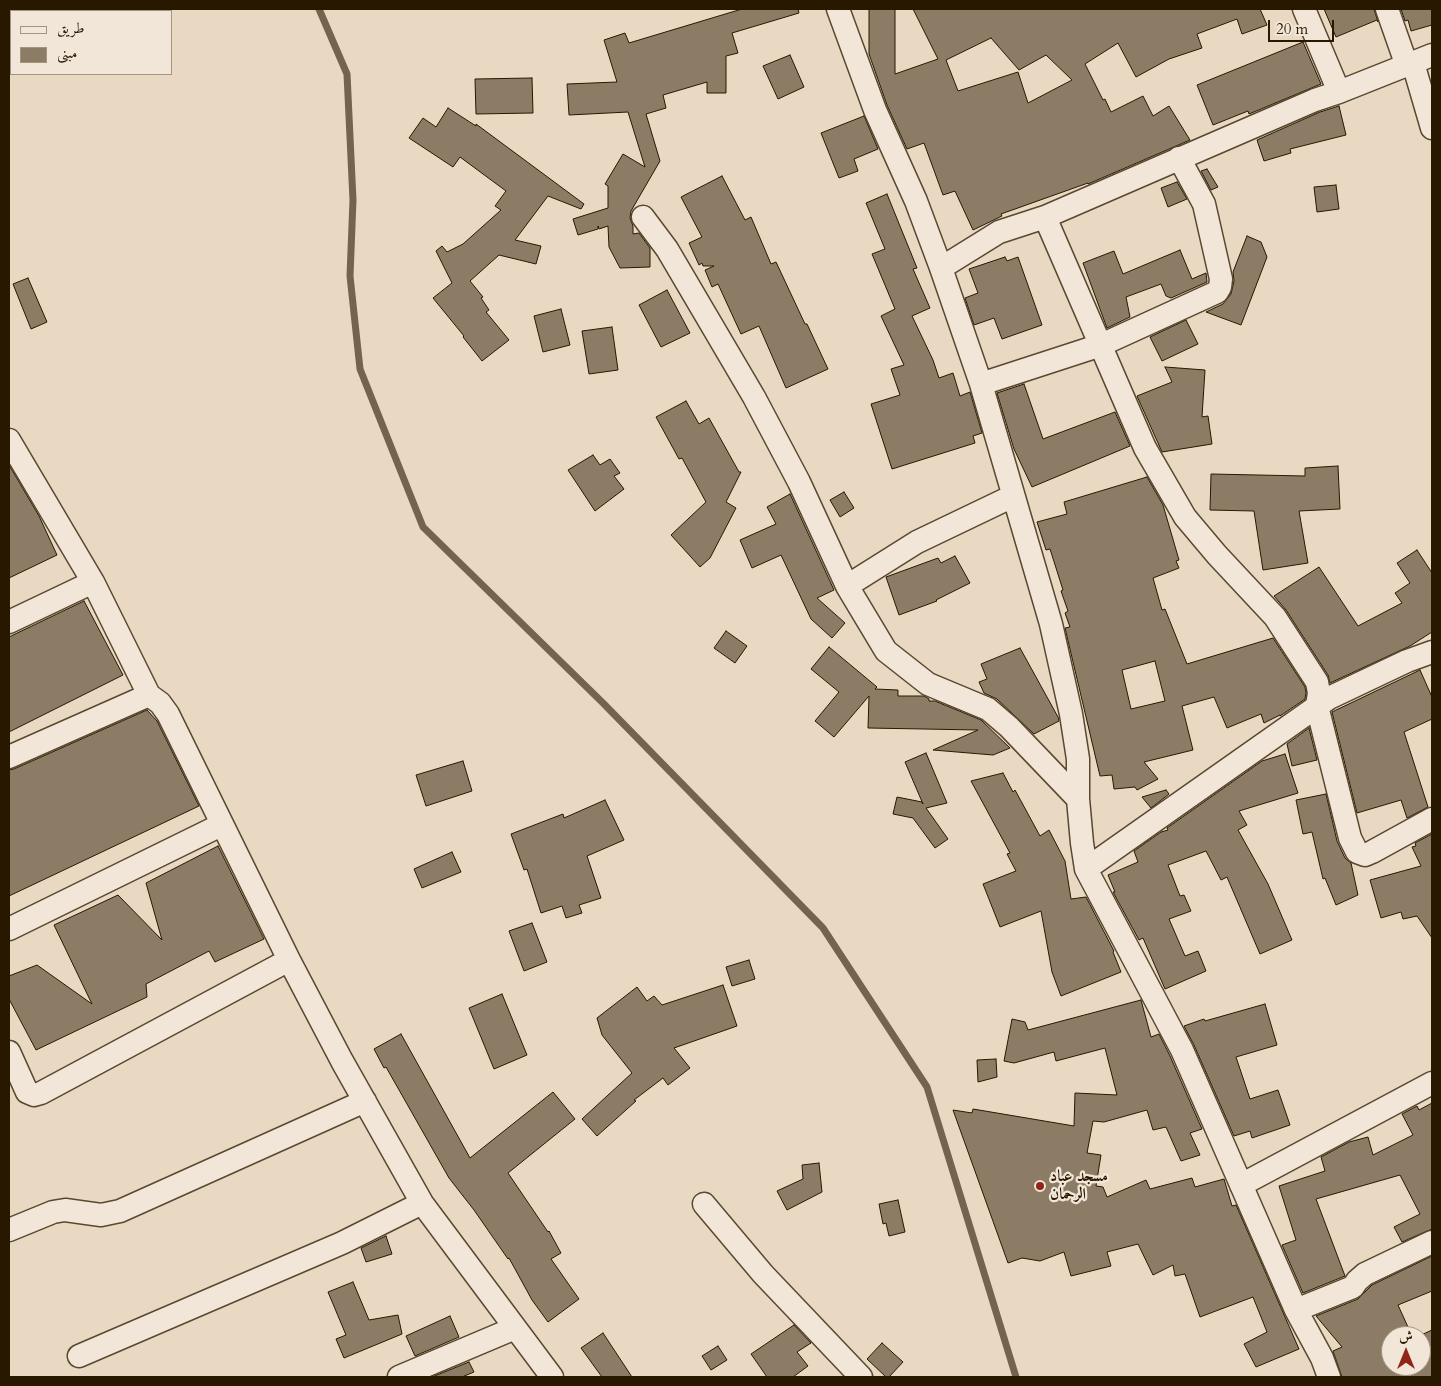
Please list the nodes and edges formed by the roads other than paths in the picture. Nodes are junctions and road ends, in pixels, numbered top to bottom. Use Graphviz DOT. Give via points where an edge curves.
graph roads {
  1 [pos="838,9"];
  2 [pos="1304,9"];
  3 [pos="1386,9"];
  4 [pos="1418,62"];
  5 [pos="1339,92"];
  6 [pos="1432,128"];
  7 [pos="1179,158"];
  8 [pos="643,218"];
  9 [pos="1045,218"];
  10 [pos="942,268"];
  11 [pos="1101,345"];
  12 [pos="981,384"];
  13 [pos="11,451"];
  14 [pos="1014,496"];
  15 [pos="93,582"];
  16 [pos="847,586"];
  17 [pos="9,622"];
  18 [pos="1432,652"];
  19 [pos="149,695"];
  20 [pos="1317,706"];
  21 [pos="9,756"];
  22 [pos="1078,799"];
  23 [pos="1432,819"];
  24 [pos="221,825"];
  25 [pos="1086,868"];
  26 [pos="9,929"];
  27 [pos="289,960"];
  28 [pos="10,1060"];
  29 [pos="1432,1083"];
  30 [pos="365,1101"];
  31 [pos="1241,1185"];
  32 [pos="422,1203"];
  33 [pos="704,1204"];
  34 [pos="9,1230"];
  35 [pos="1432,1242"];
  36 [pos="1296,1310"];
  37 [pos="515,1328"];
  38 [pos="79,1356"];
  39 [pos="399,1377"];
  40 [pos="552,1377"];
  41 [pos="861,1377"];
  42 [pos="1329,1377"];
  1 -- 10 [label="street" via="875,110"];
  2 -- 5 [label="street"];
  3 -- 4 [label="street"];
  4 -- 5 [label="street"];
  4 -- 6 [label="street"];
  5 -- 7 [label="street"];
  7 -- 9 [label="street"];
  7 -- 11 [label="street" via="1204,204 1220,287 1206,298"];
  8 -- 16 [label="street" via="667,249 754,397 799,482"];
  9 -- 10 [label="street" via="1000,232"];
  9 -- 11 [label="street"];
  10 -- 12 [label="street"];
  11 -- 12 [label="street"];
  11 -- 20 [label="street" via="1145,448 1185,517 1275,618 1316,682 1319,693"];
  12 -- 14 [label="street"];
  13 -- 15 [label="street"];
  14 -- 16 [label="street" via="917,542"];
  14 -- 22 [label="street" via="1063,677 1078,759"];
  15 -- 17 [label="street"];
  15 -- 19 [label="street"];
  16 -- 22 [label="street" via="886,651 928,684 988,709 1009,726"];
  18 -- 20 [label="street"];
  19 -- 21 [label="street"];
  19 -- 24 [label="street" via="168,714"];
  20 -- 23 [label="street" via="1350,838 1357,852 1365,855 1372,852"];
  20 -- 25 [label="street"];
  22 -- 25 [label="street"];
  24 -- 26 [label="street"];
  24 -- 27 [label="street"];
  25 -- 31 [label="street" via="1182,1050"];
  27 -- 28 [label="street" via="41,1093 27,1092"];
  27 -- 30 [label="street"];
  29 -- 31 [label="street"];
  30 -- 32 [label="street"];
  30 -- 34 [label="street" via="120,1211 102,1215 64,1210"];
  31 -- 36 [label="street"];
  32 -- 37 [label="street"];
  32 -- 38 [label="street" via="342,1243"];
  33 -- 41 [label="street" via="763,1274"];
  35 -- 36 [label="street" via="1365,1274 1353,1287"];
  36 -- 42 [label="street"];
  37 -- 39 [label="street"];
  37 -- 40 [label="street"];
}
